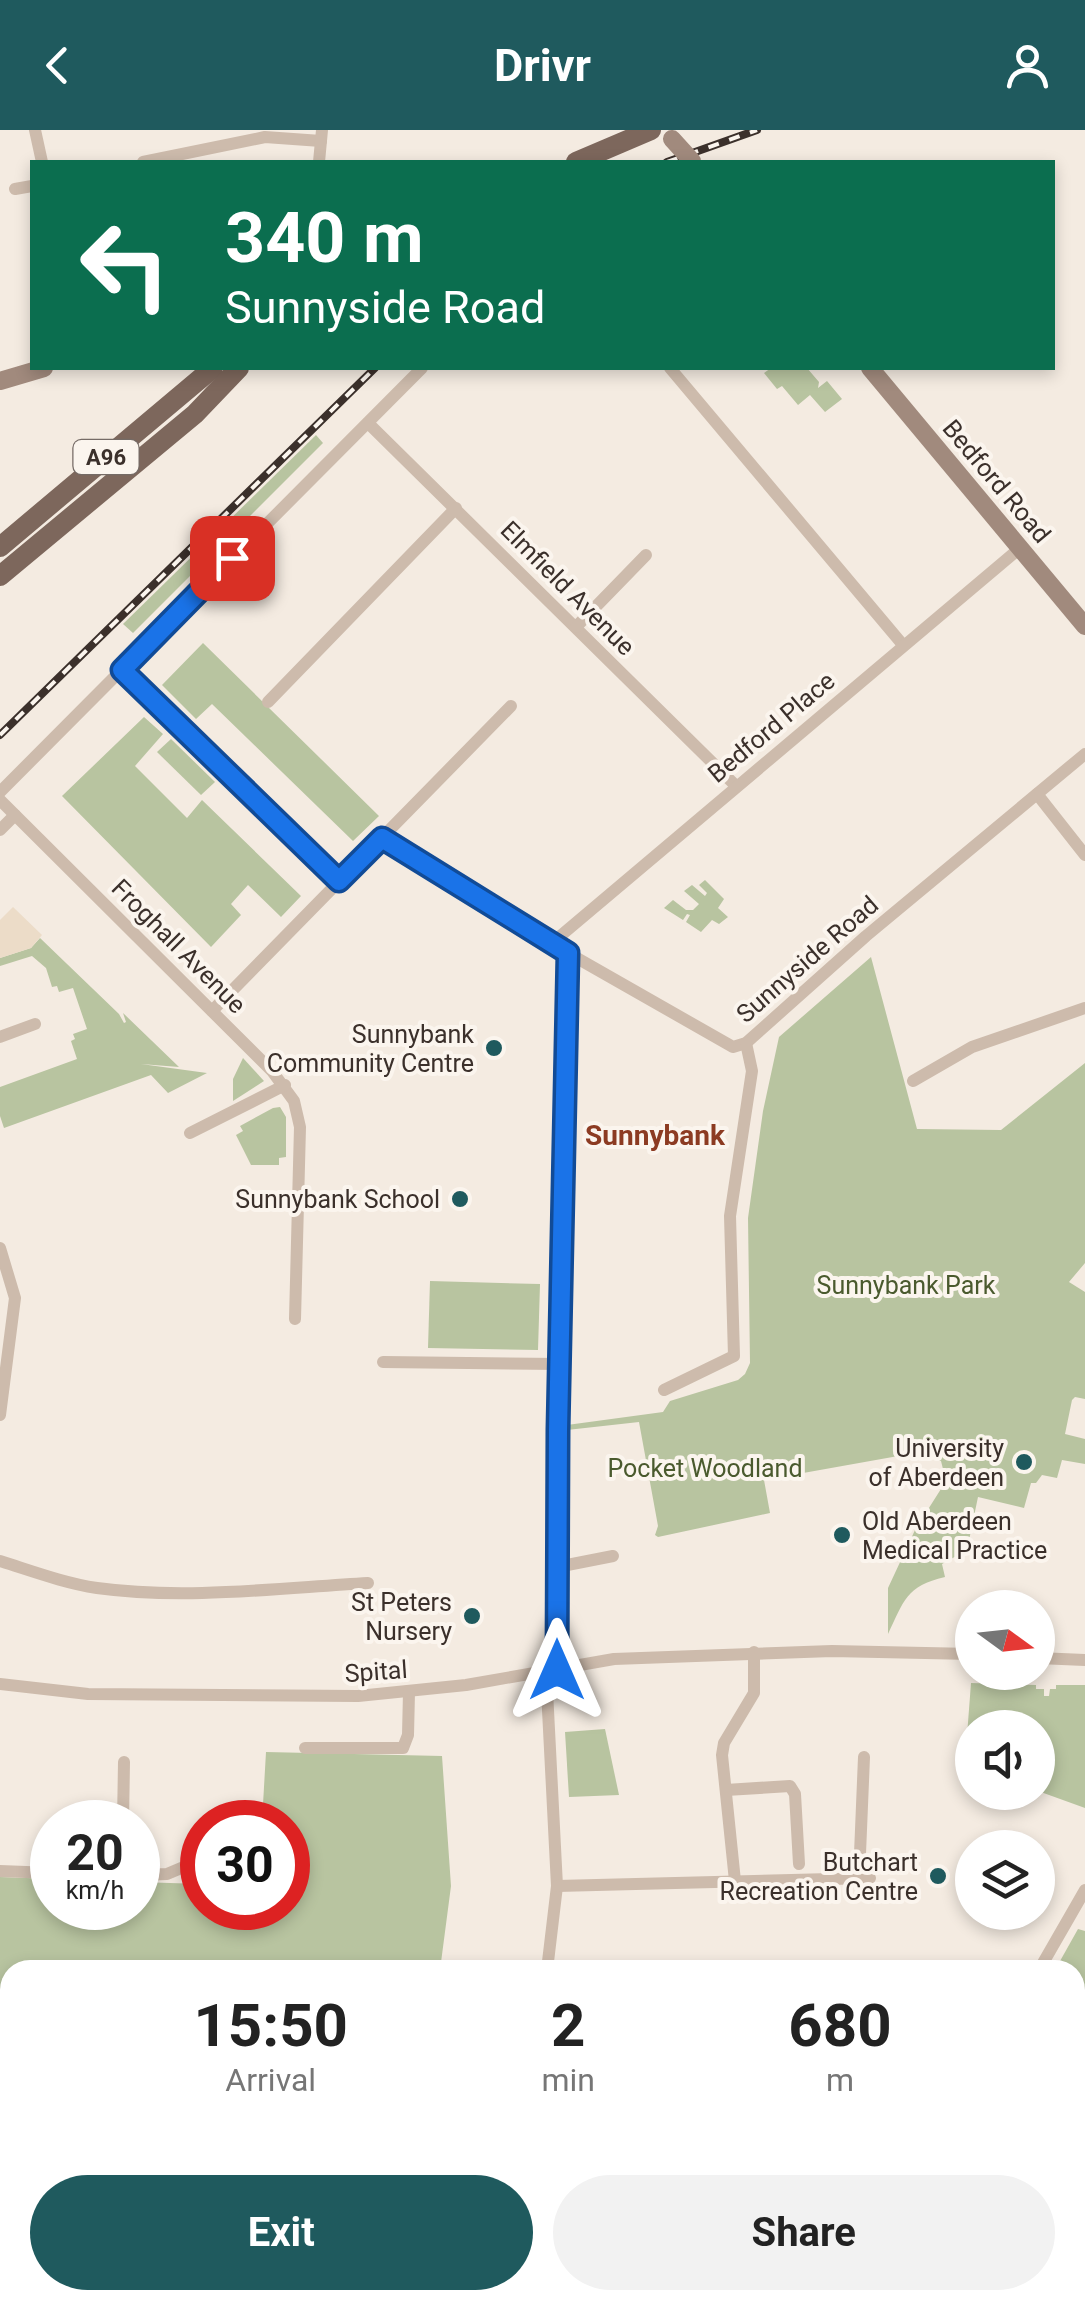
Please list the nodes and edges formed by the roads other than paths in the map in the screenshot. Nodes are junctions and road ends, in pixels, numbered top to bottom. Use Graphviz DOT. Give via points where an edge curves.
graph roads {
  1 [pos="36,130"];
  2 [pos="651,130"];
  3 [pos="669,134"];
  4 [pos="322,135"];
  5 [pos="42,160"];
  6 [pos="153,160"];
  7 [pos="319,160"];
  8 [pos="581,160"];
  9 [pos="690,160"];
  10 [pos="30,186"];
  11 [pos="15,190"];
  12 [pos="37,370"];
  13 [pos="210,370"];
  14 [pos="237,370"];
  15 [pos="420,370"];
  16 [pos="672,370"];
  17 [pos="872,370"];
  18 [pos="0,381"];
  19 [pos="368,423"];
  20 [pos="456,508"];
  21 [pos="0,547"];
  22 [pos="1020,548"];
  23 [pos="646,555"];
  24 [pos="0,576"];
  25 [pos="1085,626"];
  26 [pos="576,627"];
  27 [pos="902,645"];
  28 [pos="122,670"];
  29 [pos="268,702"];
  30 [pos="511,706"];
  31 [pos="1085,754"];
  32 [pos="736,786"];
  33 [pos="0,792"];
  34 [pos="1037,794"];
  35 [pos="0,800"];
  36 [pos="15,815"];
  37 [pos="0,830"];
  38 [pos="382,838"];
  39 [pos="1085,855"];
  40 [pos="339,881"];
  41 [pos="552,943"];
  42 [pos="568,953"];
  43 [pos="1085,1008"];
  44 [pos="212,1011"];
  45 [pos="35,1024"];
  46 [pos="0,1037"];
  47 [pos="746,1043"];
  48 [pos="927,1052"];
  49 [pos="937,1065"];
  50 [pos="913,1081"];
  51 [pos="284,1085"];
  52 [pos="190,1133"];
  53 [pos="0,1248"];
  54 [pos="7,1312"];
  55 [pos="294,1319"];
  56 [pos="383,1362"];
  57 [pos="560,1364"];
  58 [pos="664,1390"];
  59 [pos="0,1415"];
  60 [pos="612,1556"];
  61 [pos="0,1561"];
  62 [pos="557,1567"];
  63 [pos="368,1582"];
  64 [pos="754,1652"];
  65 [pos="955,1654"];
  66 [pos="1055,1659"];
  67 [pos="1085,1660"];
  68 [pos="551,1670"];
  69 [pos="0,1684"];
  70 [pos="409,1692"];
  71 [pos="305,1748"];
  72 [pos="864,1757"];
  73 [pos="124,1762"];
  74 [pos="726,1790"];
  75 [pos="123,1800"];
  76 [pos="799,1864"];
  77 [pos="0,1871"];
  78 [pos="30,1872"];
  79 [pos="735,1881"];
  80 [pos="558,1886"];
  81 [pos="1085,1890"];
  82 [pos="547,1960"];
  83 [pos="1045,1960"];
  1 -- 5 [label="street"];
  2 -- 8 [label="main road"];
  3 -- 9 [label="street, bridge"];
  4 -- 6 [label="street" via="265,137"];
  4 -- 7 [label="street"];
  10 -- 11 [label="street"];
  12 -- 18 [label="street"];
  13 -- 21 [label="main road, A96"];
  14 -- 24 [label="main road, A96" via="195,414"];
  15 -- 19 [label="street"];
  16 -- 27 [label="street"];
  17 -- 22 [label="street, Bedford Road"];
  19 -- 20 [label="street, Elmfield Avenue"];
  19 -- 28 [label="street"];
  20 -- 26 [label="street, Elmfield Avenue"];
  20 -- 29 [label="street"];
  22 -- 25 [label="street, Bedford Road"];
  22 -- 27 [label="street, Bedford Place"];
  23 -- 26 [label="street"];
  26 -- 32 [label="street, Elmfield Avenue"];
  27 -- 32 [label="street, Bedford Place"];
  28 -- 33 [label="street"];
  28 -- 40 [label="street"];
  30 -- 38 [label="street"];
  31 -- 34 [label="street, Sunnyside Road"];
  32 -- 41 [label="street, Bedford Place"];
  34 -- 39 [label="street"];
  34 -- 47 [label="street, Sunnyside Road"];
  35 -- 36 [label="street, Froghall Avenue"];
  36 -- 37 [label="street"];
  36 -- 44 [label="street, Froghall Avenue"];
  38 -- 40 [label="street"];
  38 -- 41 [label="street, Sunnyside Road"];
  40 -- 44 [label="street"];
  41 -- 42 [label="street, Sunnyside Road"];
  42 -- 47 [label="street, Sunnyside Road" via="726,1045"];
  42 -- 57 [label="street"];
  43 -- 49 [label="street"];
  44 -- 51 [label="street, Froghall Avenue"];
  45 -- 46 [label="street"];
  47 -- 58 [label="street" via="752,1071 730,1216 734,1356"];
  48 -- 49 [label="street"];
  49 -- 50 [label="street"];
  51 -- 52 [label="street"];
  51 -- 55 [label="street, Froghall Avenue" via="300,1127"];
  53 -- 54 [label="street" via="14,1288"];
  54 -- 59 [label="street"];
  56 -- 57 [label="street"];
  57 -- 62 [label="street"];
  60 -- 62 [label="street"];
  61 -- 63 [label="street" via="112,1590"];
  62 -- 68 [label="street"];
  64 -- 65 [label="street, Spital"];
  64 -- 68 [label="street, Spital" via="614,1659"];
  64 -- 74 [label="street" via="754,1693 722,1749"];
  66 -- 67 [label="street"];
  68 -- 70 [label="street, Spital"];
  68 -- 80 [label="street"];
  69 -- 70 [label="street, Spital" via="100,1694"];
  70 -- 71 [label="street" via="403,1748"];
  72 -- 79 [label="street" via="865,1878"];
  73 -- 75 [label="street"];
  74 -- 76 [label="street" via="790,1786"];
  74 -- 79 [label="street"];
  77 -- 78 [label="street"];
  79 -- 80 [label="street"];
  80 -- 82 [label="street"];
  81 -- 83 [label="street"];
}
